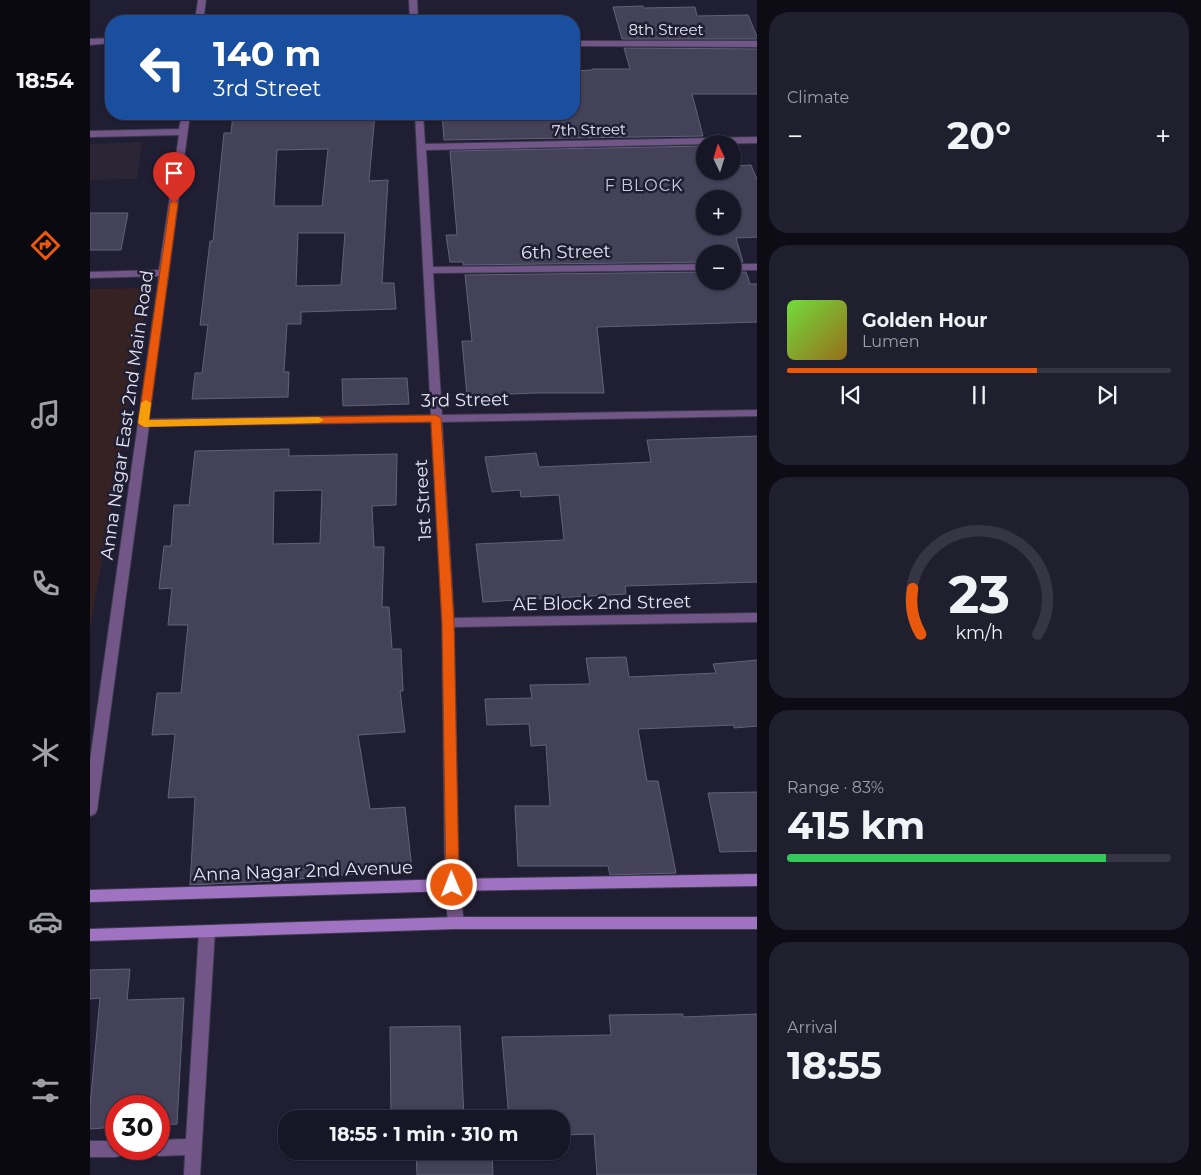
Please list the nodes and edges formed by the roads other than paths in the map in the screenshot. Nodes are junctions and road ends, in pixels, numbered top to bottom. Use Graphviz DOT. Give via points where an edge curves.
graph roads {
  1 [pos="202,0"];
  2 [pos="413,0"];
  3 [pos="200,15"];
  4 [pos="414,15"];
  5 [pos="105,41"];
  6 [pos="90,42"];
  7 [pos="580,44"];
  8 [pos="757,44"];
  9 [pos="185,120"];
  10 [pos="419,120"];
  11 [pos="184,132"];
  12 [pos="90,134"];
  13 [pos="757,140"];
  14 [pos="421,147"];
  15 [pos="757,266"];
  16 [pos="696,267"];
  17 [pos="741,267"];
  18 [pos="428,270"];
  19 [pos="164,274"];
  20 [pos="90,275"];
  21 [pos="757,413"];
  22 [pos="436,418"];
  23 [pos="144,423"];
  24 [pos="757,617"];
  25 [pos="448,623"];
  26 [pos="90,810"];
  27 [pos="757,880"];
  28 [pos="452,885"];
  29 [pos="90,896"];
  30 [pos="757,923"];
  31 [pos="456,924"];
  32 [pos="207,931"];
  33 [pos="90,935"];
  34 [pos="194,1147"];
  35 [pos="170,1148"];
  36 [pos="90,1149"];
  37 [pos="105,1149"];
  38 [pos="192,1175"];
  1 -- 3 [label="street"];
  2 -- 4 [label="street"];
  5 -- 6 [label="street"];
  7 -- 8 [label="street, 8th Street"];
  9 -- 11 [label="street, Anna Nagar East 2nd Main Road"];
  10 -- 14 [label="street, 1st Street"];
  11 -- 12 [label="street"];
  11 -- 19 [label="street, Anna Nagar East 2nd Main Road"];
  13 -- 14 [label="street, 7th Street"];
  14 -- 18 [label="street, 1st Street"];
  15 -- 17 [label="street"];
  16 -- 18 [label="street, 6th Street"];
  18 -- 22 [label="street, 1st Street"];
  19 -- 20 [label="street"];
  19 -- 23 [label="street, Anna Nagar East 2nd Main Road"];
  21 -- 22 [label="street, 3rd Street"];
  22 -- 23 [label="street, 3rd Street"];
  22 -- 25 [label="street, 1st Street"];
  23 -- 26 [label="street, Anna Nagar East 2nd Main Road"];
  24 -- 25 [label="street, AE Block 2nd Street"];
  25 -- 28 [label="street, 1st Street"];
  27 -- 28 [label="main road, Anna Nagar 2nd Avenue"];
  28 -- 29 [label="main road, Anna Nagar 2nd Avenue"];
  28 -- 31 [label="street, 1st Street"];
  30 -- 31 [label="main road"];
  31 -- 32 [label="main road"];
  32 -- 33 [label="main road"];
  32 -- 34 [label="street"];
  34 -- 35 [label="street"];
  34 -- 38 [label="street"];
  36 -- 37 [label="street"];
}
